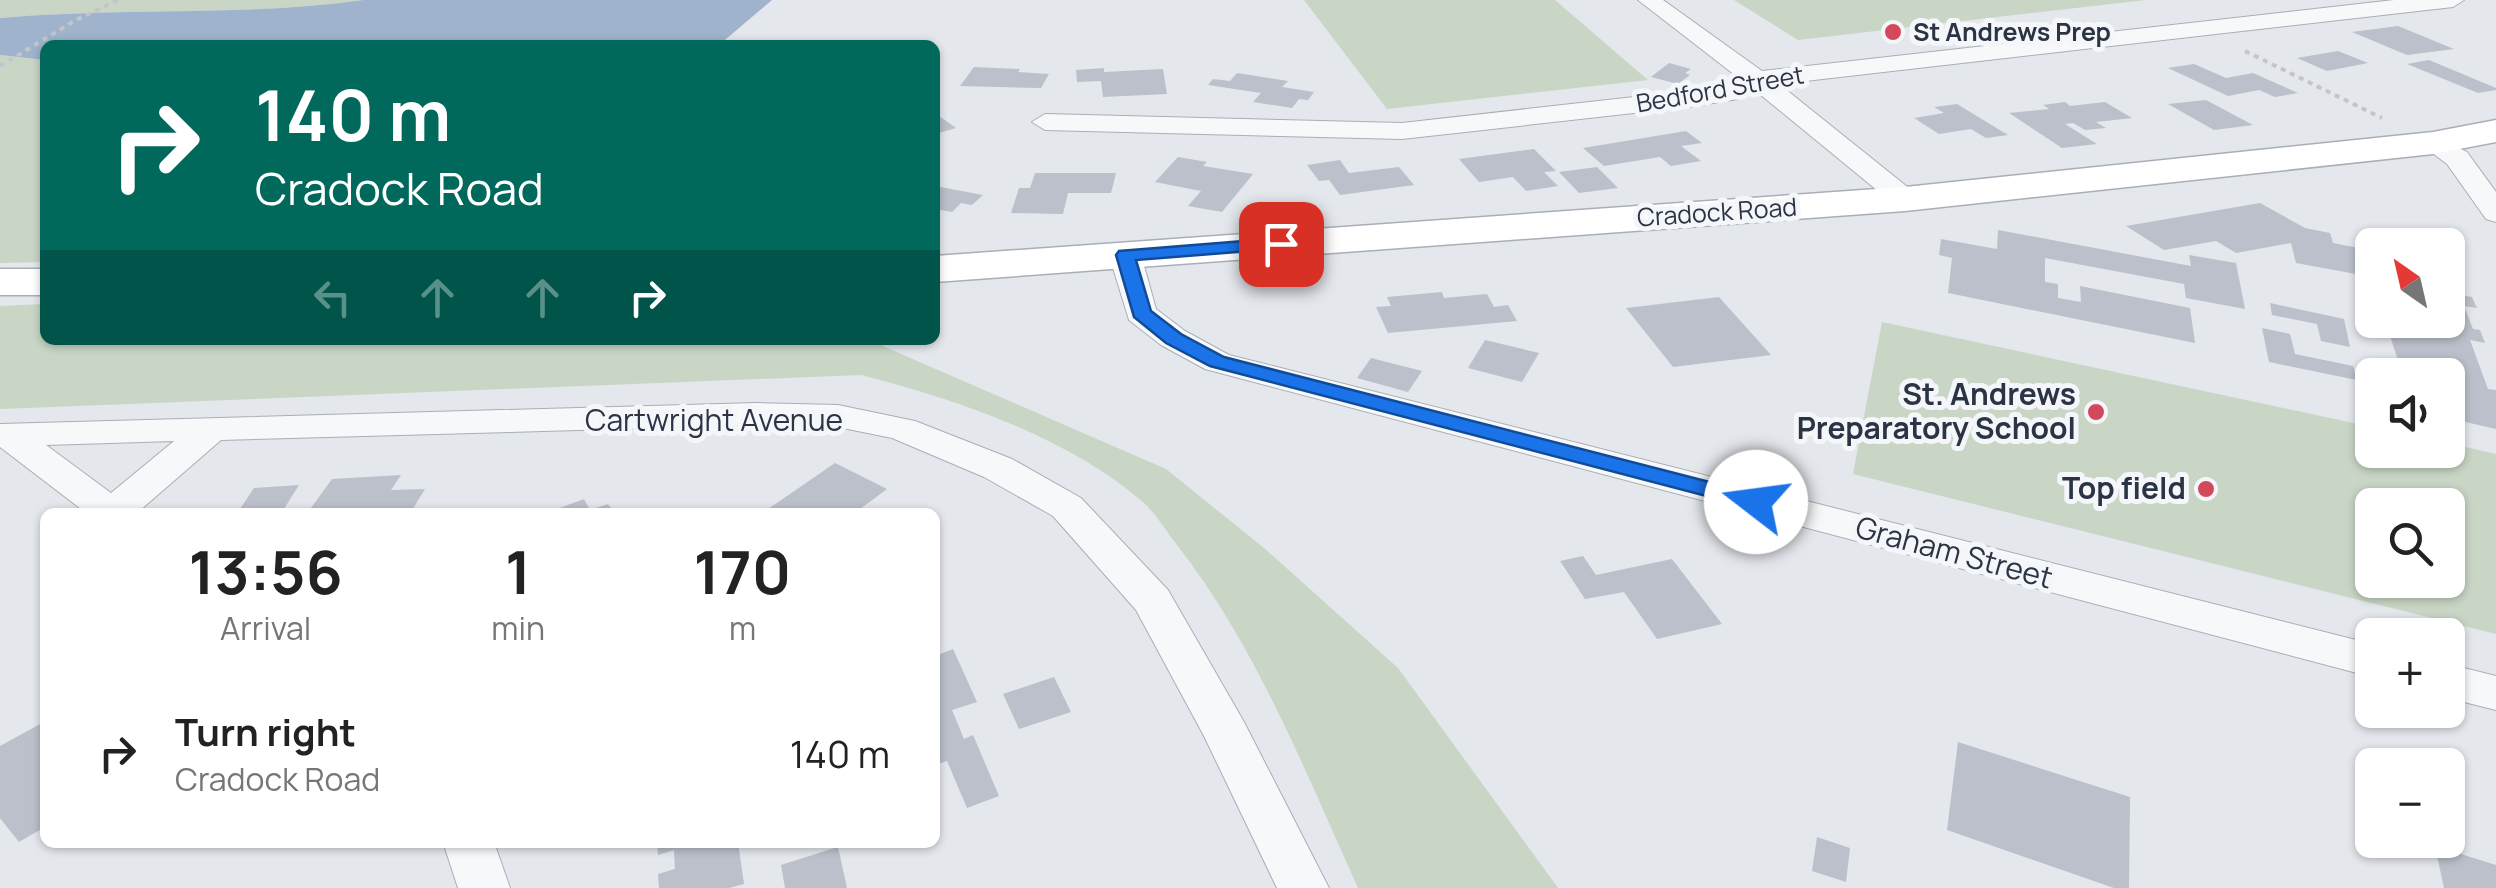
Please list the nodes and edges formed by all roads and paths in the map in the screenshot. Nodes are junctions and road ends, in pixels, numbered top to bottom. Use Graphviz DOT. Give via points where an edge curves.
graph roads {
  1 [pos="118,0"];
  2 [pos="1649,0"];
  3 [pos="2453,0"];
  4 [pos="2199,28"];
  5 [pos="43,40"];
  6 [pos="40,42"];
  7 [pos="0,66"];
  8 [pos="1757,79"];
  9 [pos="1045,122"];
  10 [pos="2496,131"];
  11 [pos="2433,143"];
  12 [pos="1904,199"];
  13 [pos="2496,213"];
  14 [pos="1125,255"];
  15 [pos="940,269"];
  16 [pos="0,282"];
  17 [pos="40,282"];
  18 [pos="208,432"];
  19 [pos="5,436"];
  20 [pos="106,508"];
  21 [pos="117,508"];
  22 [pos="2355,657"];
  23 [pos="2465,685"];
  24 [pos="2496,693"];
  25 [pos="470,848"];
  26 [pos="484,888"];
  27 [pos="1303,888"];
  1 -- 5 [label="path"];
  2 -- 8 [label="street"];
  3 -- 4 [label="street, Bedford Street"];
  4 -- 8 [label="street, Bedford Street"];
  4 -- 11 [label="path"];
  6 -- 7 [label="path"];
  8 -- 9 [label="street, Bedford Street" via="1738,90 1688,99 1402,131"];
  8 -- 12 [label="street"];
  10 -- 11 [label="main road, Cradock Road"];
  11 -- 12 [label="main road, Cradock Road"];
  11 -- 13 [label="street" via="2457,158"];
  12 -- 14 [label="main road, Cradock Road"];
  14 -- 15 [label="main road, Cradock Road"];
  14 -- 22 [label="street, Graham Street" via="1142,313 1217,362"];
  16 -- 17 [label="main road"];
  18 -- 19 [label="street, Cartwright Avenue"];
  18 -- 21 [label="street"];
  18 -- 27 [label="street, Cartwright Avenue" via="838,416 902,429 998,468 1067,507 1153,600"];
  19 -- 20 [label="street"];
  23 -- 24 [label="street"];
  25 -- 26 [label="street"];
}
